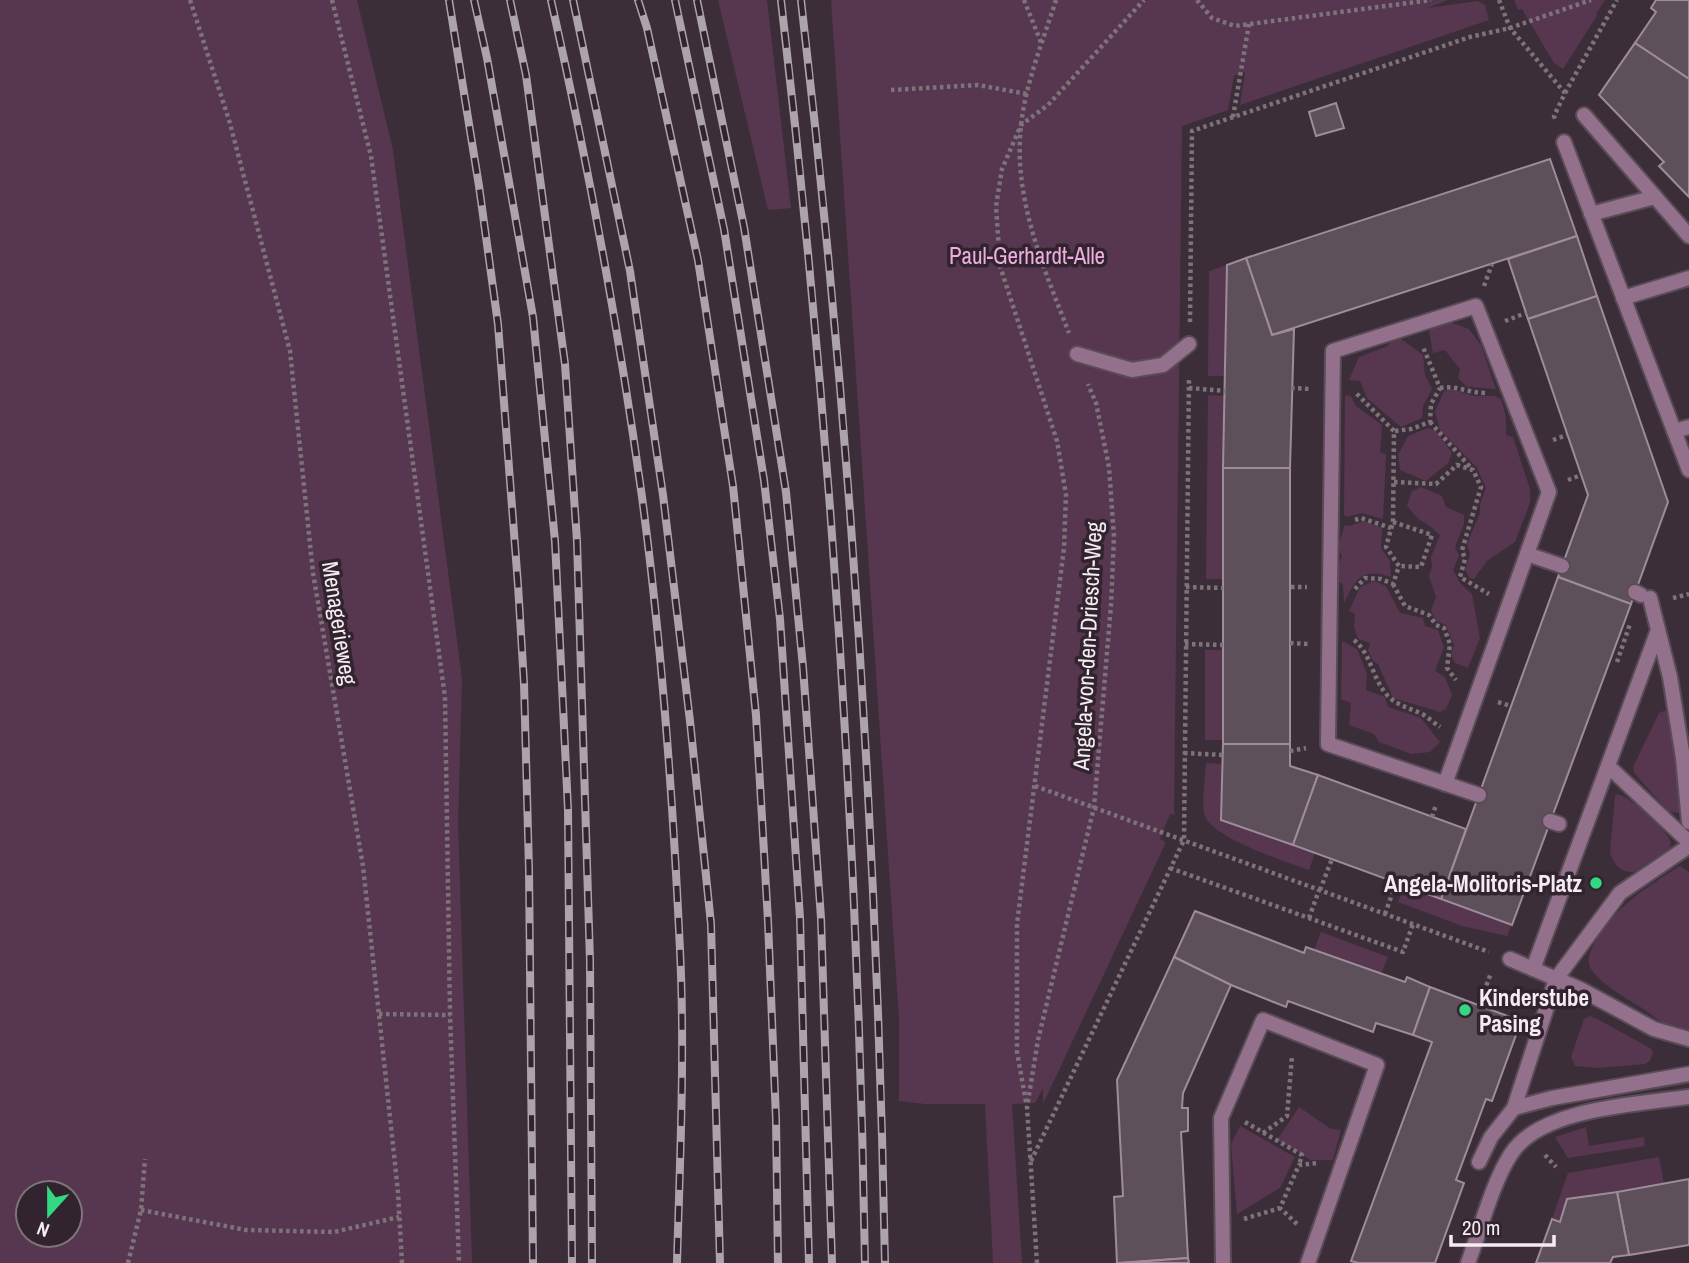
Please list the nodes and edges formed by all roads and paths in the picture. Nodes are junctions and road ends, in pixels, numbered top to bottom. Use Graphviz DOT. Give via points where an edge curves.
graph roads {
  1 [pos="190,0"];
  2 [pos="332,0"];
  3 [pos="1024,0"];
  4 [pos="1056,0"];
  5 [pos="1144,0"];
  6 [pos="1197,0"];
  7 [pos="1431,0"];
  8 [pos="1499,0"];
  9 [pos="1591,0"];
  10 [pos="1617,0"];
  11 [pos="1249,24"];
  12 [pos="1510,28"];
  13 [pos="1042,45"];
  14 [pos="891,90"];
  15 [pos="1564,93"];
  16 [pos="1027,94"];
  17 [pos="1584,115"];
  18 [pos="1233,117"];
  19 [pos="1021,125"];
  20 [pos="1564,142"];
  21 [pos="1655,197"];
  22 [pos="1591,214"];
  23 [pos="1689,236"];
  24 [pos="1689,278"];
  25 [pos="1623,298"];
  26 [pos="1414,326"];
  27 [pos="1189,344"];
  28 [pos="1077,354"];
  29 [pos="1189,388"];
  30 [pos="1290,388"];
  31 [pos="1440,388"];
  32 [pos="1332,390"];
  33 [pos="1225,391"];
  34 [pos="1512,397"];
  35 [pos="1430,422"];
  36 [pos="1689,427"];
  37 [pos="1394,431"];
  38 [pos="1674,431"];
  39 [pos="1474,470"];
  40 [pos="1689,470"];
  41 [pos="1394,482"];
  42 [pos="1331,516"];
  43 [pos="1393,522"];
  44 [pos="1391,528"];
  45 [pos="1527,554"];
  46 [pos="1399,566"];
  47 [pos="1562,566"];
  48 [pos="1393,584"];
  49 [pos="1186,587"];
  50 [pos="1223,588"];
  51 [pos="1642,595"];
  52 [pos="1352,597"];
  53 [pos="1509,605"];
  54 [pos="1330,628"];
  55 [pos="1658,630"];
  56 [pos="1185,644"];
  57 [pos="1223,645"];
  58 [pos="1477,694"];
  59 [pos="1461,738"];
  60 [pos="1184,753"];
  61 [pos="1223,755"];
  62 [pos="1608,766"];
  63 [pos="1445,784"];
  64 [pos="1035,786"];
  65 [pos="1479,795"];
  66 [pos="1094,807"];
  67 [pos="1689,822"];
  68 [pos="1184,840"];
  69 [pos="1689,844"];
  70 [pos="1332,859"];
  71 [pos="1170,868"];
  72 [pos="1396,883"];
  73 [pos="1320,890"];
  74 [pos="1385,914"];
  75 [pos="1308,918"];
  76 [pos="1413,924"];
  77 [pos="1504,957"];
  78 [pos="1533,969"];
  79 [pos="1556,979"];
  80 [pos="1479,1005"];
  81 [pos="379,1014"];
  82 [pos="450,1015"];
  83 [pos="1293,1032"];
  84 [pos="1689,1039"];
  85 [pos="1689,1074"];
  86 [pos="1689,1097"];
  87 [pos="1027,1107"];
  88 [pos="1224,1110"];
  89 [pos="1511,1116"];
  90 [pos="1263,1133"];
  91 [pos="1540,1149"];
  92 [pos="145,1159"];
  93 [pos="1031,1161"];
  94 [pos="1344,1161"];
  95 [pos="1479,1163"];
  96 [pos="1299,1165"];
  97 [pos="1556,1167"];
  98 [pos="1280,1208"];
  99 [pos="141,1210"];
  100 [pos="399,1217"];
  101 [pos="1223,1225"];
  102 [pos="1315,1241"];
  103 [pos="128,1263"];
  104 [pos="402,1263"];
  105 [pos="460,1263"];
  106 [pos="1037,1263"];
  107 [pos="1223,1263"];
  108 [pos="1308,1263"];
  109 [pos="1468,1263"];
  1 -- 81 [label="path, Menagerieweg" via="229,120 290,351 313,573 363,866"];
  2 -- 82 [label="path" via="371,156 445,697"];
  3 -- 13 [label="path"];
  4 -- 13 [label="path, Angela-von-den-Driesch-Weg"];
  5 -- 19 [label="path" via="1048,106"];
  6 -- 11 [label="path" via="1212,18 1235,26"];
  7 -- 11 [label="path"];
  8 -- 12 [label="path"];
  9 -- 12 [label="path"];
  10 -- 15 [label="path"];
  11 -- 18 [label="path"];
  12 -- 15 [label="path"];
  12 -- 18 [label="path" via="1470,37"];
  13 -- 16 [label="path, Angela-von-den-Driesch-Weg"];
  14 -- 16 [label="path" via="978,85"];
  15 -- 17 [label="path"];
  16 -- 19 [label="path, Angela-von-den-Driesch-Weg"];
  17 -- 21 [label="street"];
  18 -- 27 [label="path" via="1192,131"];
  19 -- 28 [label="path, Angela-von-den-Driesch-Weg" via="1020,164 1035,246"];
  19 -- 64 [label="path" via="1002,170 996,206 1000,266 1057,441 1066,495 1064,548"];
  20 -- 22 [label="street"];
  21 -- 22 [label="street"];
  21 -- 23 [label="street"];
  22 -- 25 [label="street"];
  24 -- 25 [label="street"];
  25 -- 38 [label="street"];
  26 -- 31 [label="path"];
  26 -- 32 [label="street" via="1333,351"];
  26 -- 34 [label="street" via="1476,306"];
  27 -- 28 [label="street" via="1163,365 1132,370"];
  27 -- 29 [label="path"];
  28 -- 66 [label="path, Angela-von-den-Driesch-Weg" via="1096,403 1109,467 1114,537"];
  29 -- 33 [label="path"];
  29 -- 49 [label="path"];
  30 -- 32 [label="path"];
  31 -- 34 [label="path" via="1453,386"];
  31 -- 35 [label="path" via="1431,404"];
  32 -- 37 [label="path" via="1353,390"];
  32 -- 42 [label="street"];
  34 -- 45 [label="street" via="1549,492"];
  35 -- 37 [label="path"];
  35 -- 39 [label="path"];
  36 -- 38 [label="street"];
  37 -- 41 [label="path"];
  38 -- 40 [label="street"];
  39 -- 41 [label="path" via="1457,465 1436,484"];
  39 -- 53 [label="path" via="1481,487 1462,550 1465,559 1460,577"];
  41 -- 43 [label="path"];
  42 -- 44 [label="path" via="1347,522 1361,518"];
  42 -- 54 [label="street"];
  43 -- 44 [label="path"];
  43 -- 46 [label="path" via="1432,536 1421,567"];
  44 -- 46 [label="path" via="1386,547"];
  45 -- 47 [label="street"];
  45 -- 53 [label="street"];
  46 -- 48 [label="path"];
  48 -- 52 [label="path" via="1365,578"];
  48 -- 58 [label="path" via="1405,606 1430,615 1444,628 1450,643 1447,667 1454,679"];
  49 -- 50 [label="path"];
  49 -- 56 [label="path"];
  51 -- 55 [label="street"];
  53 -- 58 [label="street"];
  54 -- 59 [label="path" via="1339,629 1363,647 1376,680 1390,697"];
  54 -- 63 [label="street" via="1328,744"];
  55 -- 62 [label="street"];
  55 -- 67 [label="street" via="1673,691"];
  56 -- 57 [label="path"];
  56 -- 60 [label="path"];
  58 -- 59 [label="street"];
  59 -- 63 [label="street"];
  60 -- 61 [label="path"];
  60 -- 68 [label="path"];
  62 -- 69 [label="street"];
  62 -- 78 [label="street"];
  63 -- 65 [label="street"];
  64 -- 66 [label="path"];
  64 -- 87 [label="path" via="1017,924 1015,991 1017,1052"];
  66 -- 68 [label="path"];
  66 -- 87 [label="path, Angela-von-den-Driesch-Weg" via="1038,1040"];
  68 -- 71 [label="path"];
  68 -- 73 [label="path"];
  69 -- 79 [label="street" via="1620,893"];
  70 -- 73 [label="path"];
  71 -- 75 [label="path"];
  71 -- 93 [label="path"];
  72 -- 74 [label="path"];
  73 -- 74 [label="path"];
  73 -- 75 [label="path"];
  74 -- 76 [label="path"];
  75 -- 76 [label="path" via="1403,952"];
  76 -- 77 [label="path"];
  77 -- 78 [label="street"];
  77 -- 80 [label="path"];
  78 -- 79 [label="street"];
  79 -- 84 [label="street" via="1654,1029"];
  79 -- 89 [label="street"];
  81 -- 82 [label="path"];
  81 -- 100 [label="path, Menagerieweg"];
  82 -- 105 [label="path"];
  83 -- 88 [label="street" via="1263,1020"];
  83 -- 90 [label="path" via="1287,1116"];
  83 -- 94 [label="street" via="1377,1065"];
  85 -- 89 [label="street" via="1552,1098"];
  86 -- 109 [label="street" via="1563,1118 1535,1129 1506,1163"];
  87 -- 93 [label="path, Angela-von-den-Driesch-Weg"];
  88 -- 90 [label="path"];
  88 -- 101 [label="street"];
  89 -- 95 [label="street" via="1491,1137"];
  90 -- 96 [label="path" via="1302,1155"];
  91 -- 97 [label="path"];
  92 -- 99 [label="path"];
  93 -- 106 [label="path, Angela-von-den-Driesch-Weg"];
  94 -- 96 [label="path"];
  94 -- 102 [label="street"];
  96 -- 98 [label="path"];
  98 -- 101 [label="path"];
  98 -- 102 [label="path"];
  99 -- 100 [label="path" via="246,1230 334,1232"];
  99 -- 103 [label="path"];
  100 -- 104 [label="path, Menagerieweg"];
  101 -- 107 [label="street"];
  102 -- 108 [label="street"];
}
